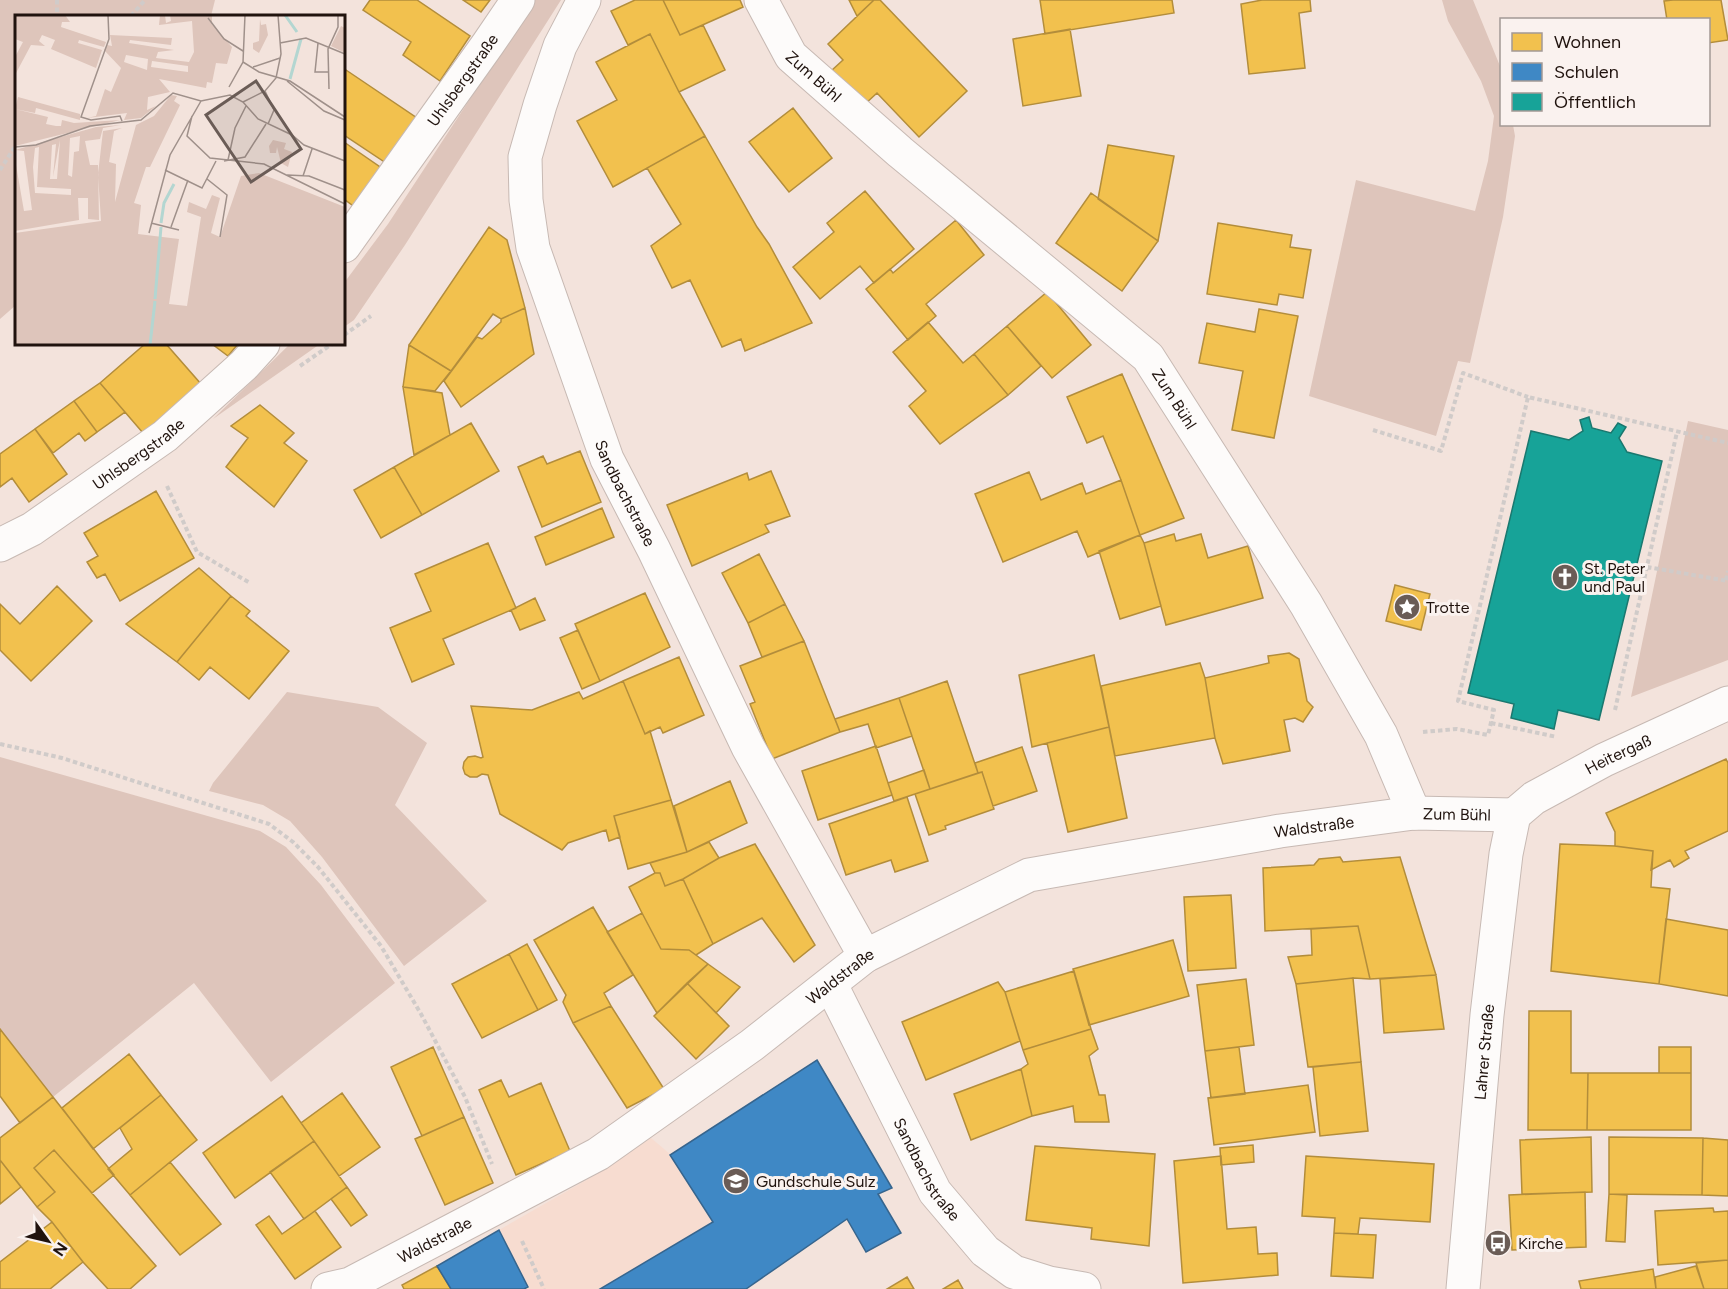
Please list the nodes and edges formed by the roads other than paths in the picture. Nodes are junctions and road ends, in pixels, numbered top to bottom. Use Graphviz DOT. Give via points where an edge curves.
graph roads {
  1 [pos="518,0"];
  2 [pos="584,0"];
  3 [pos="761,0"];
  4 [pos="345,245"];
  5 [pos="262,345"];
  6 [pos="0,545"];
  7 [pos="1728,703"];
  8 [pos="1414,813"];
  9 [pos="1514,815"];
  10 [pos="865,956"];
  11 [pos="831,985"];
  12 [pos="328,1289"];
  13 [pos="1084,1289"];
  14 [pos="1463,1289"];
  1 -- 4 [label="street, Uhlsbergstraße"];
  2 -- 10 [label="street, Sandbachstraße" via="560,46 525,157 533,248 608,459 748,747"];
  3 -- 8 [label="street, Zum Bühl" via="791,56 900,152 1148,357 1306,604 1381,735"];
  5 -- 6 [label="street, Uhlsbergstraße" via="165,436 32,529"];
  7 -- 9 [label="street, Heitergaß" via="1604,760 1534,798"];
  8 -- 9 [label="street, Zum Bühl"];
  8 -- 10 [label="street, Waldstraße" via="1280,831 1029,875"];
  9 -- 14 [label="street, Lahrer Straße" via="1487,1015"];
  10 -- 11 [label="street, Waldstraße"];
  11 -- 12 [label="street, Waldstraße" via="598,1154 350,1284"];
  11 -- 13 [label="street, Sandbachstraße" via="935,1192 985,1251 1014,1272"];
}
